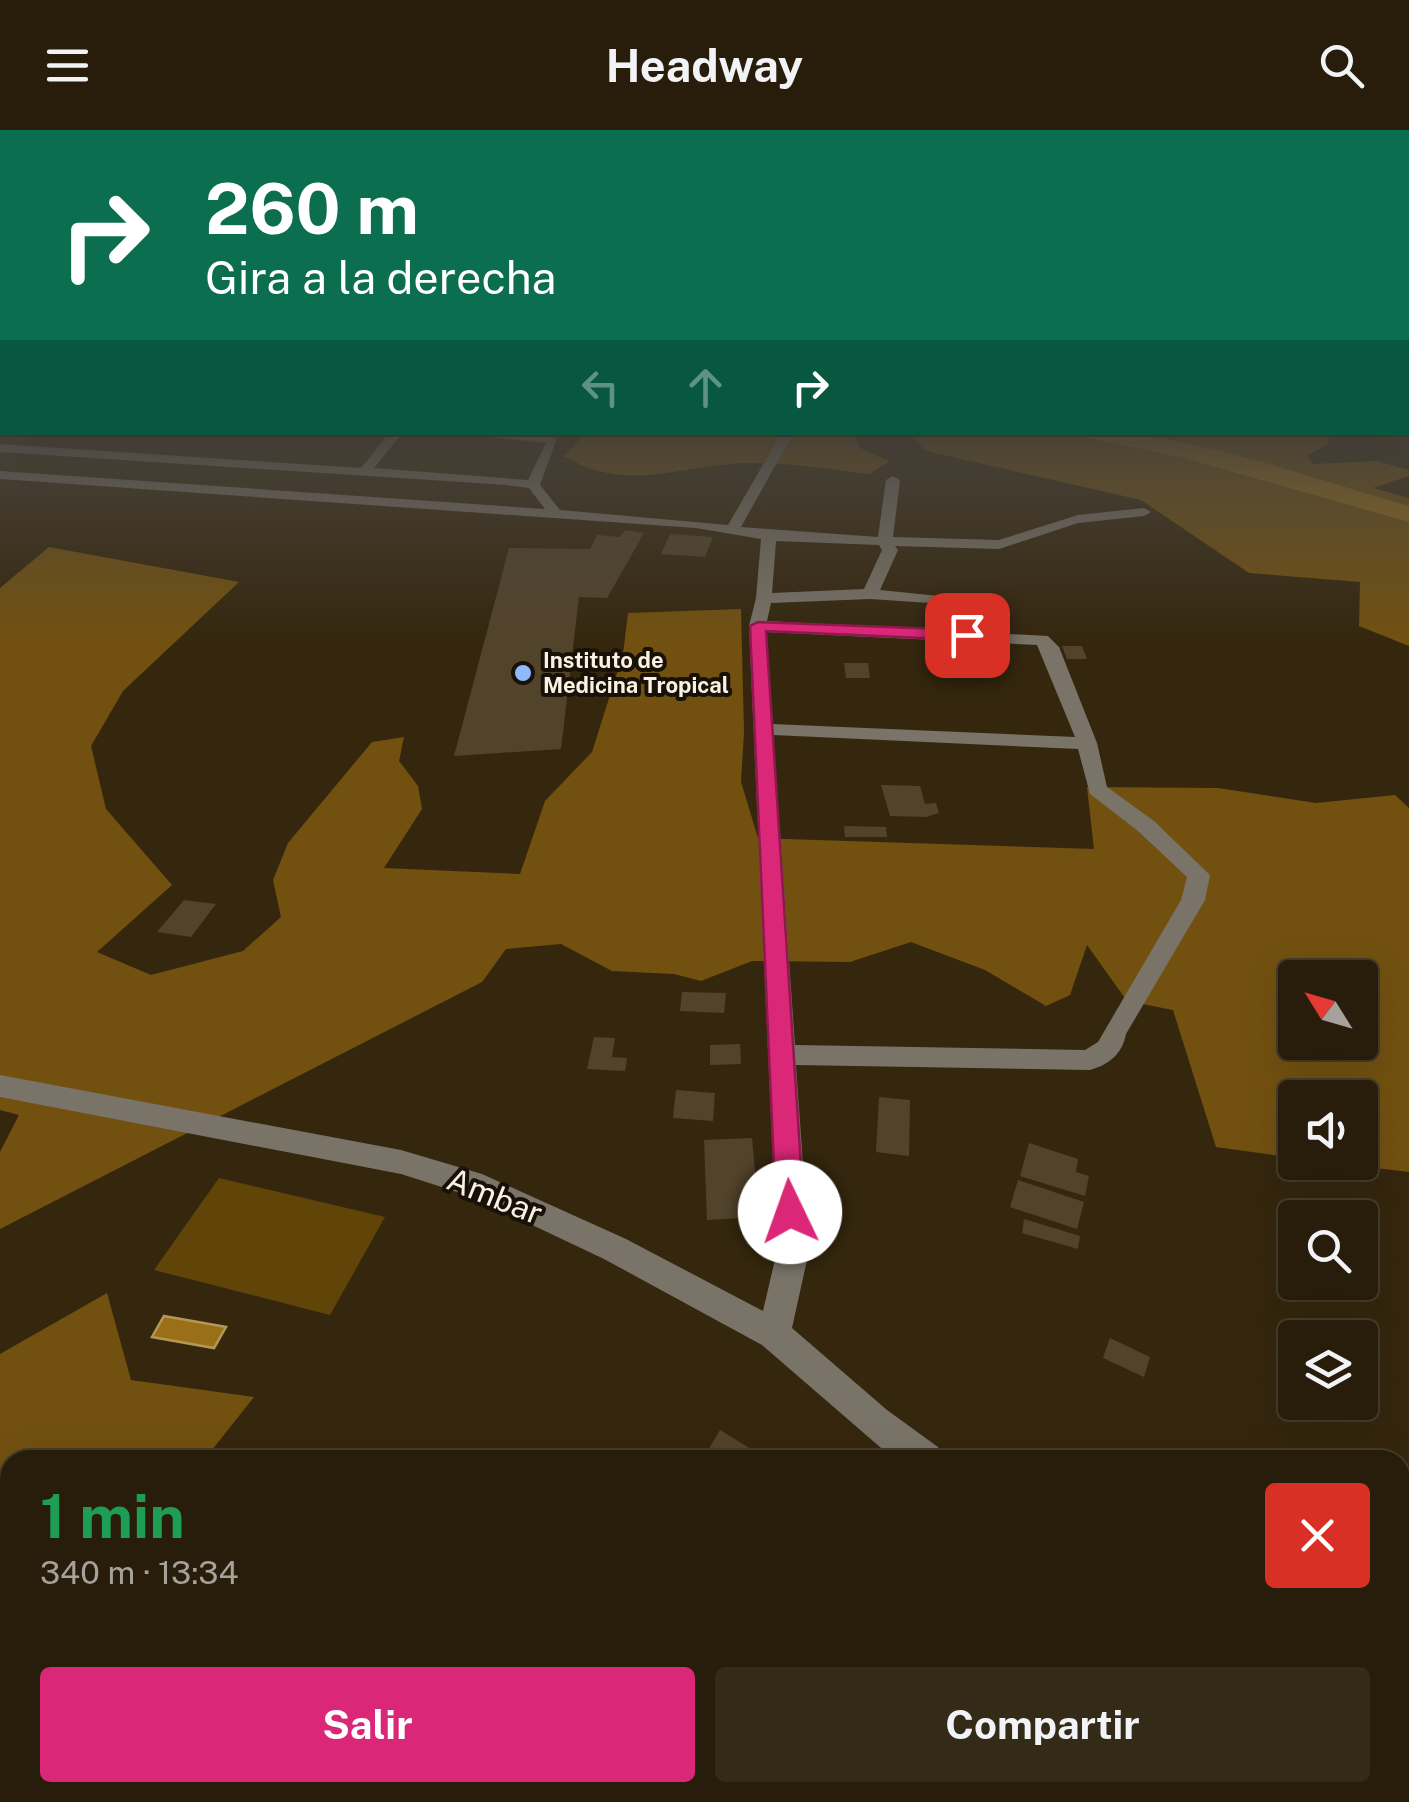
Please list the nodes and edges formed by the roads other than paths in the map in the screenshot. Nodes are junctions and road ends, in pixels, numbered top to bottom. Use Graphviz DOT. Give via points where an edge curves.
graph roads {
  1 [pos="171,486"];
  2 [pos="534,486"];
  3 [pos="758,486"];
  4 [pos="892,486"];
  5 [pos="1144,512"];
  6 [pos="554,513"];
  7 [pos="734,528"];
  8 [pos="769,536"];
  9 [pos="885,543"];
  10 [pos="870,594"];
  11 [pos="764,598"];
  12 [pos="940,601"];
  13 [pos="758,626"];
  14 [pos="762,729"];
  15 [pos="1087,743"];
  16 [pos="781,1054"];
  17 [pos="0,1086"];
  18 [pos="774,1334"];
  19 [pos="911,1450"];
  1 -- 6 [label="street"];
  2 -- 6 [label="street"];
  3 -- 7 [label="street"];
  4 -- 9 [label="street"];
  5 -- 9 [label="street" via="1059,524 1014,544"];
  6 -- 7 [label="street"];
  7 -- 8 [label="street"];
  8 -- 9 [label="street"];
  8 -- 11 [label="street"];
  9 -- 10 [label="street" via="890,550"];
  10 -- 11 [label="street"];
  10 -- 12 [label="street"];
  11 -- 13 [label="street"];
  13 -- 14 [label="street"];
  13 -- 15 [label="street" via="1042,640"];
  14 -- 15 [label="street"];
  14 -- 16 [label="street"];
  15 -- 16 [label="street" via="1097,790 1199,874 1192,900 1110,1047 1090,1060"];
  16 -- 18 [label="street" via="792,1252"];
  17 -- 18 [label="street, Ambar" via="401,1162 482,1187 615,1248"];
  18 -- 19 [label="street, Ambar"];
}
